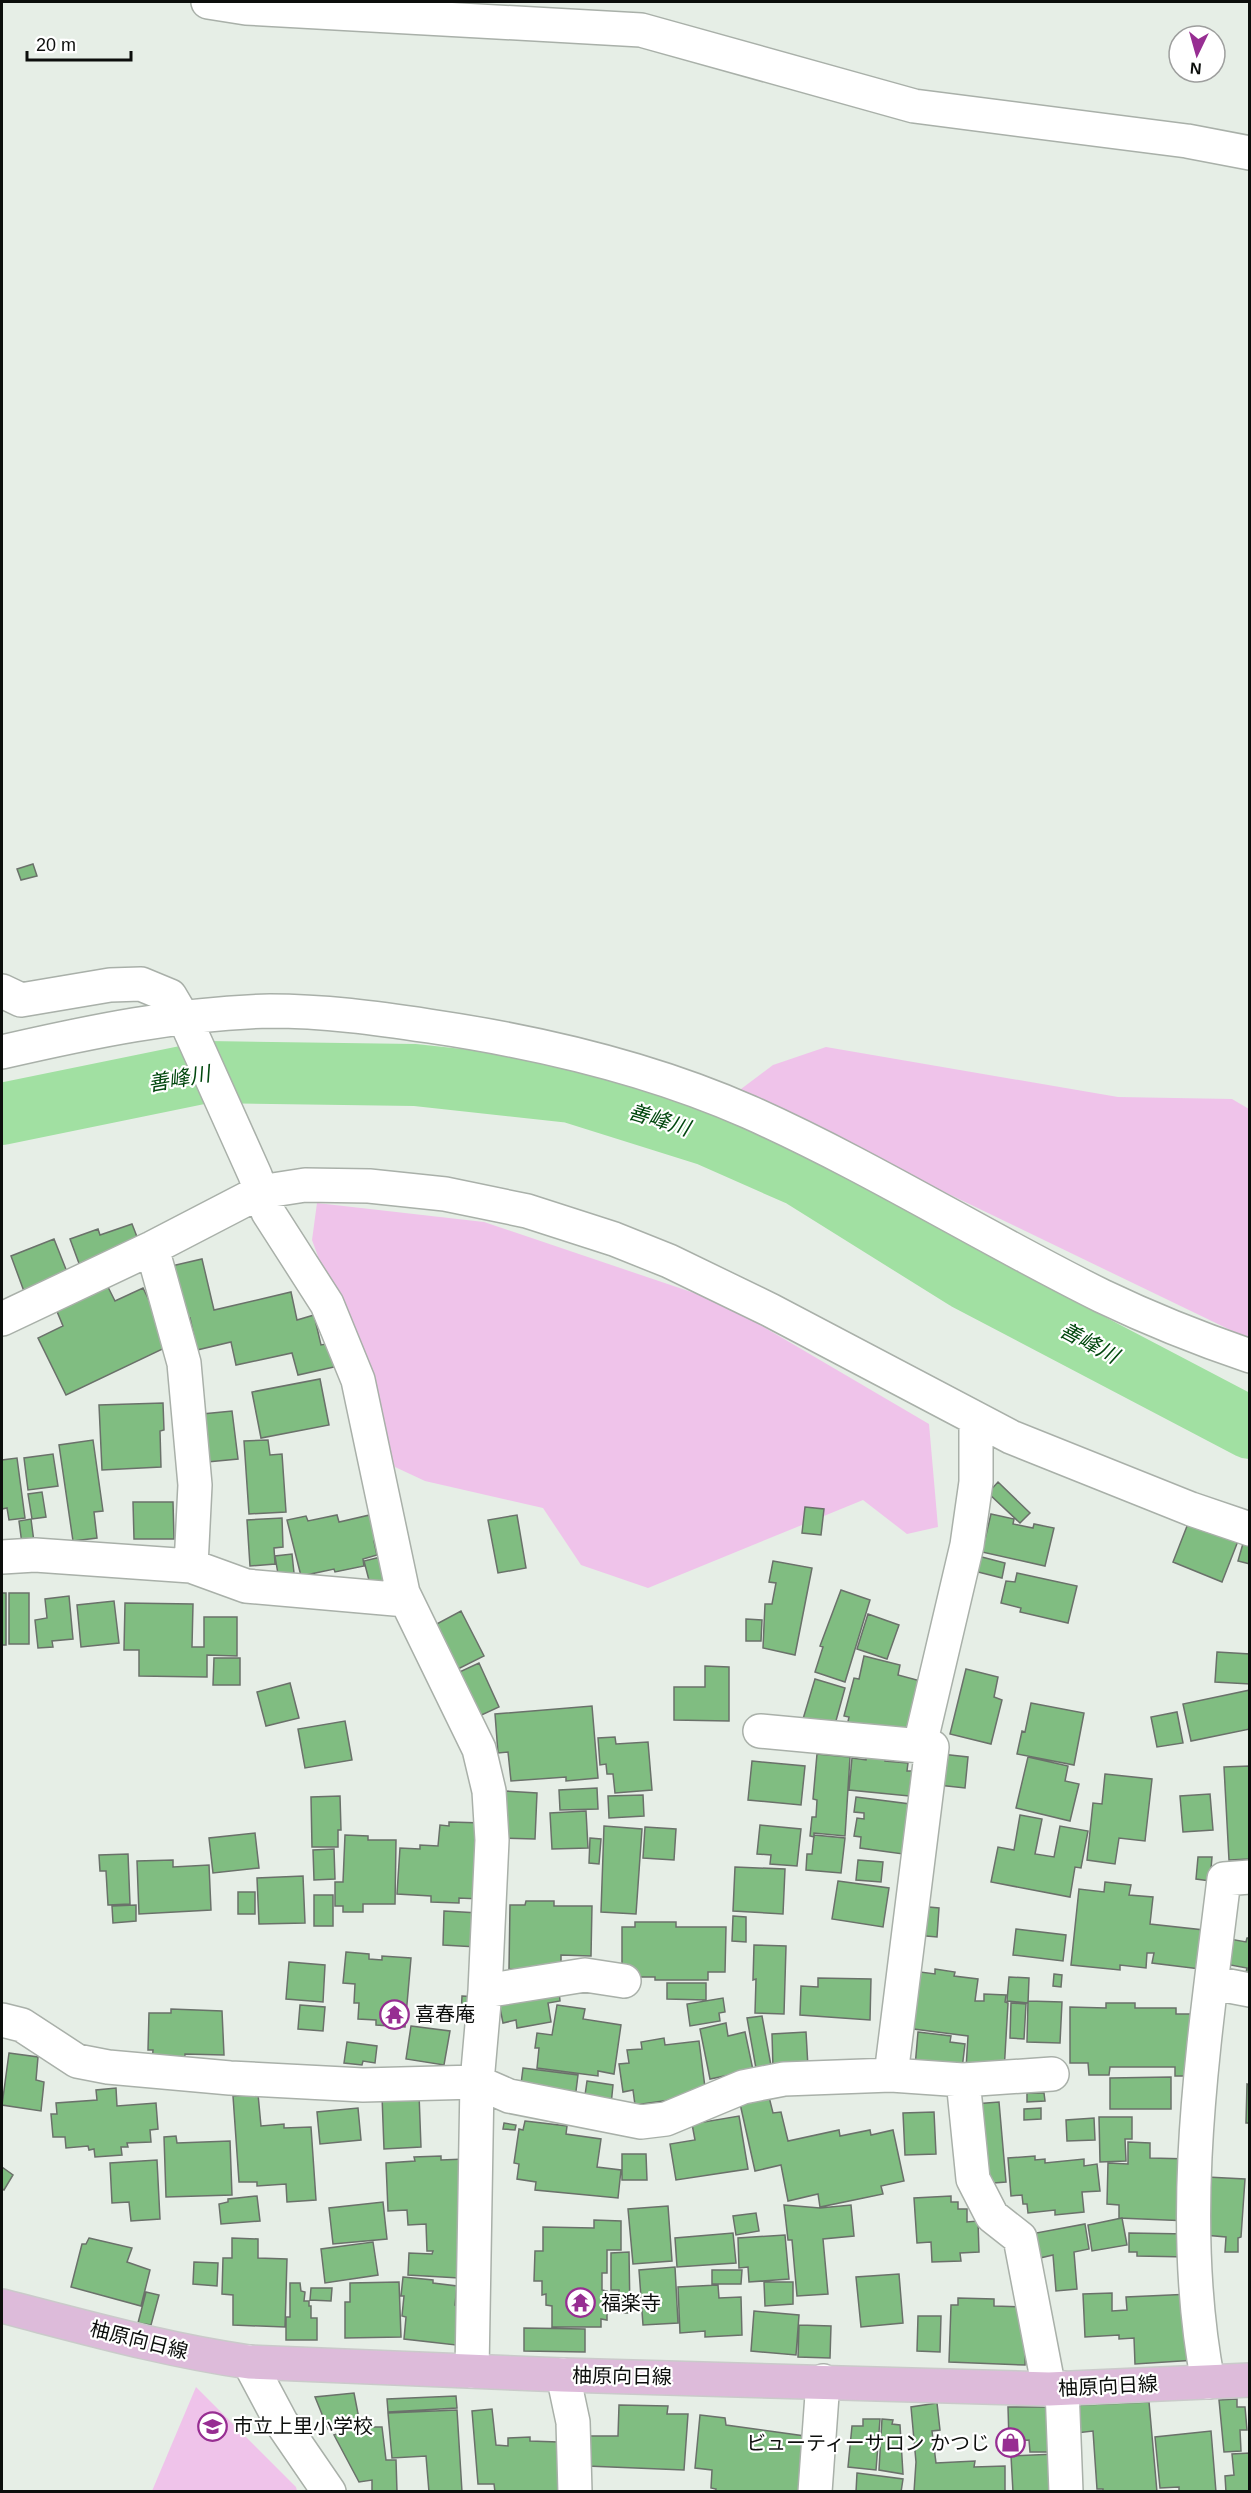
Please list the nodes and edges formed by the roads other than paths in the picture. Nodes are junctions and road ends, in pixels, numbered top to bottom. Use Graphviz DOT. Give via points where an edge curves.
graph roads {
  1 [pos="208,2"];
  2 [pos="1250,153"];
  3 [pos="2,991"];
  4 [pos="186,1023"];
  5 [pos="2,1052"];
  6 [pos="258,1183"];
  7 [pos="152,1248"];
  8 [pos="2,1319"];
  9 [pos="1250,1356"];
  10 [pos="976,1419"];
  11 [pos="1250,1529"];
  12 [pos="2,1557"];
  13 [pos="191,1566"];
  14 [pos="406,1600"];
  15 [pos="760,1731"];
  16 [pos="920,1745"];
  17 [pos="1250,1877"];
  18 [pos="624,1981"];
  19 [pos="1211,1987"];
  20 [pos="1250,1990"];
  21 [pos="485,1991"];
  22 [pos="2,2020"];
  23 [pos="1052,2074"];
  24 [pos="891,2075"];
  25 [pos="963,2080"];
  26 [pos="477,2082"];
  27 [pos="2,2306"];
  28 [pos="249,2362"];
  29 [pos="472,2371"];
  30 [pos="563,2375"];
  31 [pos="1250,2380"];
  32 [pos="823,2381"];
  33 [pos="1208,2382"];
  34 [pos="1056,2389"];
  35 [pos="329,2492"];
  36 [pos="575,2492"];
  37 [pos="815,2492"];
  38 [pos="1066,2492"];
  1 -- 2 [label="street" via="246,8 641,30 914,106 1187,141"];
  3 -- 4 [label="street" via="21,1000 110,985 141,984 170,996"];
  4 -- 5 [label="street"];
  4 -- 6 [label="street"];
  4 -- 9 [label="street" via="269,1011 322,1012 398,1021 538,1045 681,1085 815,1145 1103,1296"];
  6 -- 7 [label="street"];
  6 -- 10 [label="street" via="369,1186 445,1194 527,1211 614,1239 770,1310"];
  6 -- 14 [label="street" via="268,1212 327,1304 358,1380"];
  7 -- 8 [label="street"];
  7 -- 13 [label="street" via="184,1363 195,1485"];
  10 -- 11 [label="street" via="1127,1485"];
  10 -- 16 [label="street" via="976,1482 967,1545"];
  12 -- 13 [label="street" via="34,1555"];
  13 -- 14 [label="street" via="246,1586"];
  14 -- 21 [label="street" via="478,1749 489,1791 492,1840"];
  15 -- 16 [label="street"];
  16 -- 24 [label="street" via="932,1746"];
  17 -- 19 [label="street" via="1224,1879"];
  18 -- 21 [label="street" via="585,1975"];
  19 -- 20 [label="street"];
  19 -- 33 [label="street" via="1197,2140 1194,2252 1200,2338"];
  21 -- 26 [label="street"];
  22 -- 26 [label="street" via="22,2025 77,2061 108,2067 363,2085"];
  23 -- 25 [label="street"];
  24 -- 25 [label="street"];
  24 -- 26 [label="street" via="784,2079 743,2088 666,2119 641,2122 509,2096"];
  25 -- 34 [label="street" via="973,2179 992,2216 1020,2238"];
  26 -- 29 [label="street"];
  27 -- 28 [label="main road, 柚原向日線" via="168,2348"];
  28 -- 29 [label="main road, 柚原向日線"];
  28 -- 35 [label="street" via="280,2422"];
  29 -- 30 [label="main road, 柚原向日線"];
  30 -- 32 [label="main road, 柚原向日線"];
  30 -- 36 [label="street" via="573,2422"];
  31 -- 33 [label="main road, 柚原向日線"];
  32 -- 34 [label="main road, 柚原向日線"];
  32 -- 37 [label="street"];
  33 -- 34 [label="main road, 柚原向日線"];
  34 -- 38 [label="street"];
}
